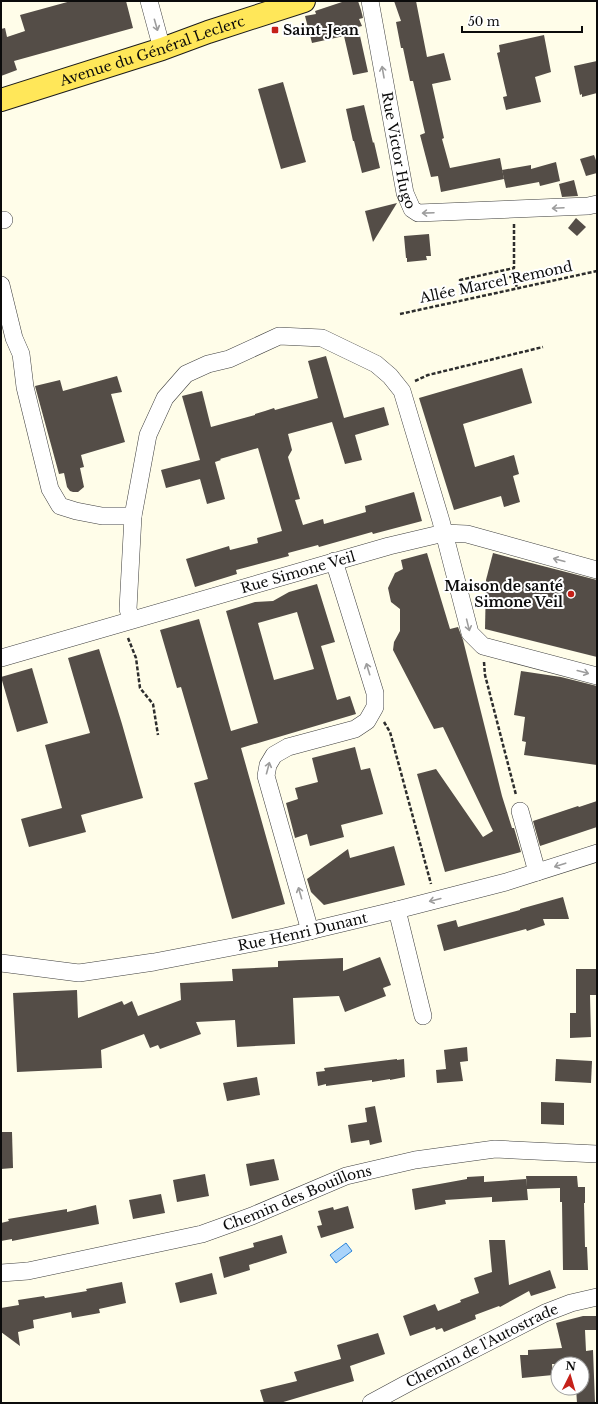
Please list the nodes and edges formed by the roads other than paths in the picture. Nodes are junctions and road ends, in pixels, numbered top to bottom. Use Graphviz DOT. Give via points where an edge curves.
graph roads {
  1 [pos="149,1"];
  2 [pos="304,1"];
  3 [pos="370,1"];
  4 [pos="162,49"];
  5 [pos="1,100"];
  6 [pos="597,204"];
  7 [pos="1,285"];
  8 [pos="133,516"];
  9 [pos="444,533"];
  10 [pos="334,561"];
  11 [pos="597,570"];
  12 [pos="126,621"];
  13 [pos="1,658"];
  14 [pos="597,676"];
  15 [pos="520,811"];
  16 [pos="597,853"];
  17 [pos="537,872"];
  18 [pos="397,910"];
  19 [pos="310,931"];
  20 [pos="1,963"];
  21 [pos="423,1016"];
  22 [pos="597,1154"];
  23 [pos="1,1273"];
  24 [pos="597,1297"];
  25 [pos="371,1403"];
  1 -- 4 [label="street, one-way"];
  2 -- 4 [label="main road, Avenue du Général Leclerc"];
  6 -- 3 [label="street, Rue Victor Hugo, one-way" via="418,213 412,209 405,194"];
  4 -- 5 [label="main road, Avenue du Général Leclerc"];
  7 -- 8 [label="street" via="14,338 21,354 25,387 50,489 60,506 66,508 102,516"];
  8 -- 9 [label="street" via="148,436 165,398 186,374 208,364 229,359 279,336 322,338 376,364 402,391"];
  8 -- 12 [label="street"];
  9 -- 10 [label="street, Rue Simone Veil"];
  11 -- 9 [label="street, Rue Simone Veil, one-way" via="467,534"];
  9 -- 14 [label="street, one-way" via="470,633 483,646"];
  10 -- 12 [label="street, Rue Simone Veil"];
  19 -- 10 [label="street, one-way" via="266,776 268,765 274,755 288,747 355,729 367,721 375,707 375,693"];
  12 -- 13 [label="street, Rue Simone Veil"];
  15 -- 17 [label="street"];
  16 -- 17 [label="street, Rue Henri Dunant, one-way"];
  17 -- 18 [label="street, Rue Henri Dunant, one-way"];
  18 -- 19 [label="street, Rue Henri Dunant"];
  18 -- 21 [label="street"];
  19 -- 20 [label="street, Rue Henri Dunant" via="130,966 79,973"];
  22 -- 23 [label="street, Chemin des Bouillons" via="495,1149 415,1160 346,1176 202,1234 28,1271"];
  24 -- 25 [label="street, Chemin de l'Autostrade" via="571,1302 546,1313"];
}
